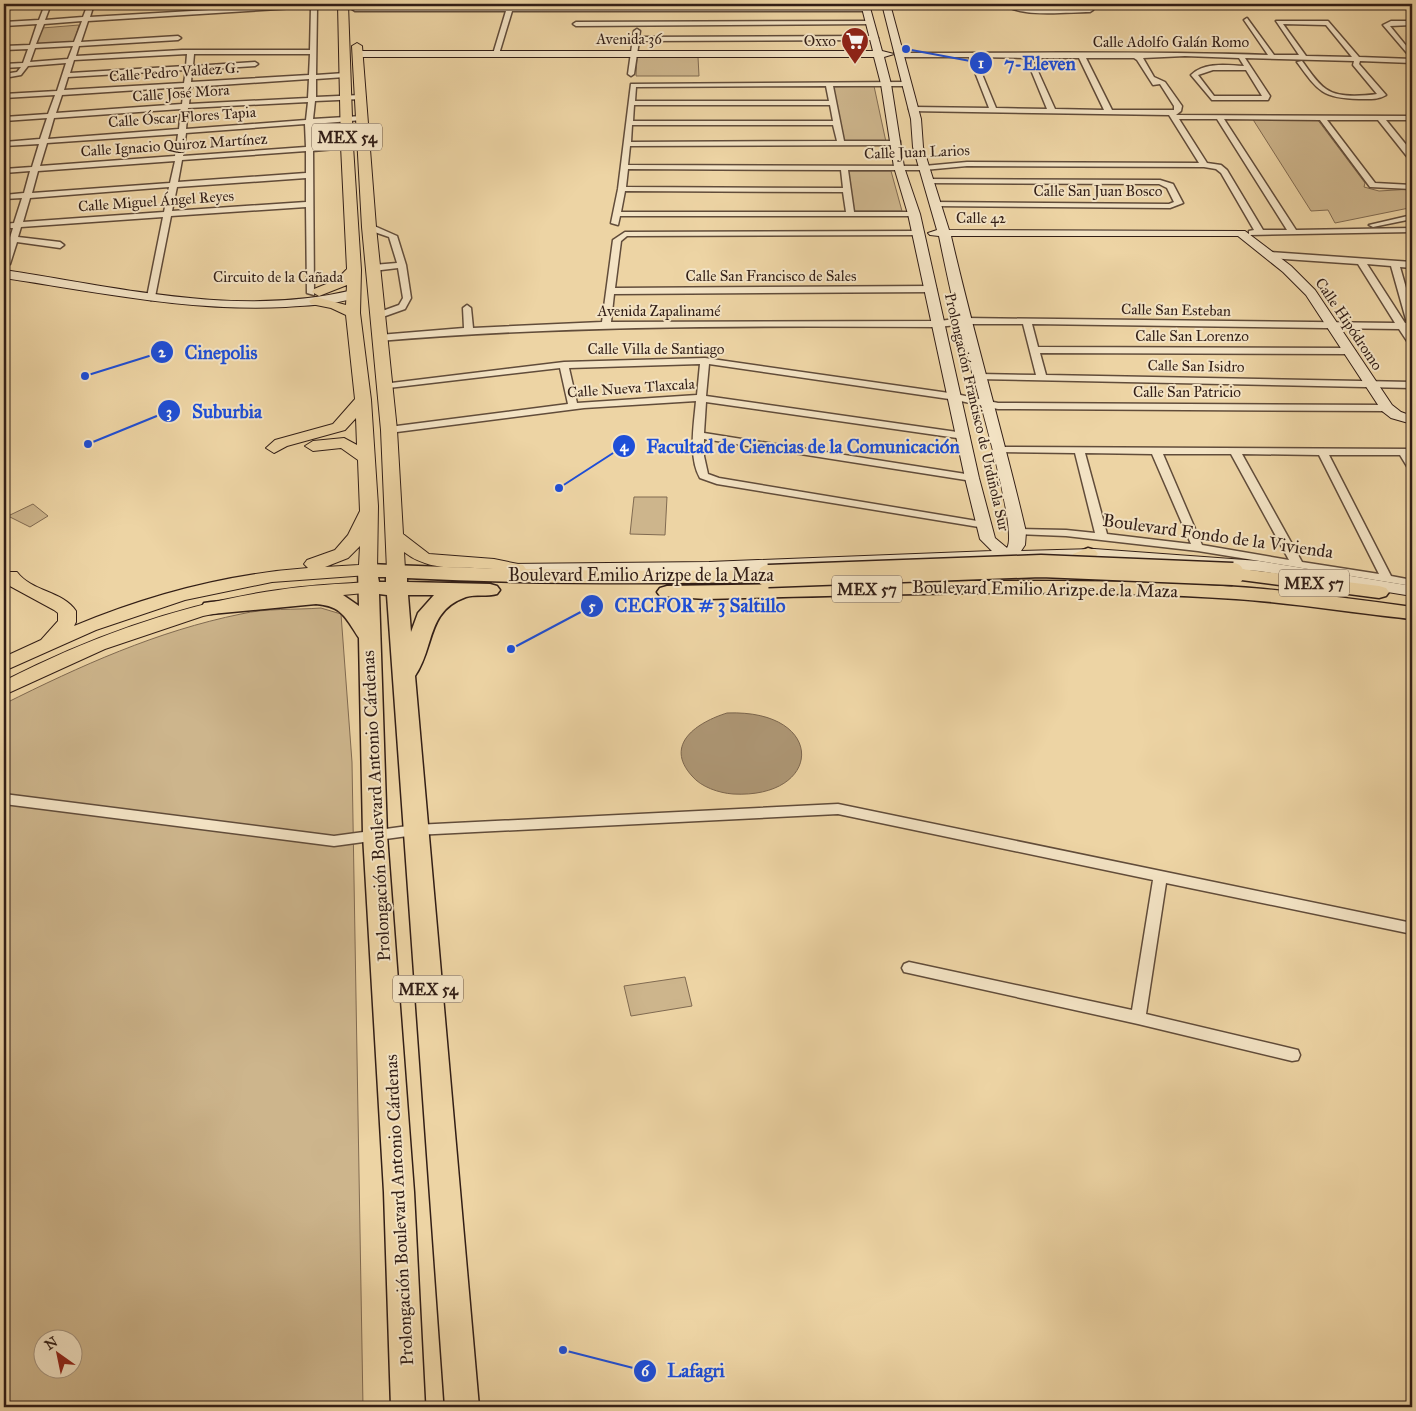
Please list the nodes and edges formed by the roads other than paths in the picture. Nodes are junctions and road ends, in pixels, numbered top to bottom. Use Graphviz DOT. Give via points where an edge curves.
graph roads {
  1 [pos="48,4"];
  2 [pos="91,4"];
  3 [pos="336,4"];
  4 [pos="343,4"];
  5 [pos="886,4"];
  6 [pos="1007,4"];
  7 [pos="265,6"];
  8 [pos="510,6"];
  9 [pos="639,6"];
  10 [pos="748,6"];
  11 [pos="866,6"];
  12 [pos="4,7"];
  13 [pos="220,7"];
  14 [pos="314,7"];
  15 [pos="1090,10"];
  16 [pos="355,11"];
  17 [pos="1247,20"];
  18 [pos="85,21"];
  19 [pos="637,23"];
  20 [pos="871,23"];
  21 [pos="1412,23"];
  22 [pos="4,24"];
  23 [pos="41,24"];
  24 [pos="576,24"];
  25 [pos="750,24"];
  26 [pos="4,29"];
  27 [pos="357,36"];
  28 [pos="178,38"];
  29 [pos="751,38"];
  30 [pos="875,38"];
  31 [pos="637,39"];
  32 [pos="78,43"];
  33 [pos="33,46"];
  34 [pos="4,48"];
  35 [pos="192,52"];
  36 [pos="313,52"];
  37 [pos="358,54"];
  38 [pos="496,54"];
  39 [pos="634,54"];
  40 [pos="751,54"];
  41 [pos="879,54"];
  42 [pos="900,55"];
  43 [pos="971,55"];
  44 [pos="1028,55"];
  45 [pos="1081,55"];
  46 [pos="1272,56"];
  47 [pos="1137,58"];
  48 [pos="1242,58"];
  49 [pos="1412,59"];
  50 [pos="71,60"];
  51 [pos="1302,60"];
  52 [pos="1357,62"];
  53 [pos="255,64"];
  54 [pos="1412,64"];
  55 [pos="26,65"];
  56 [pos="4,66"];
  57 [pos="190,68"];
  58 [pos="1249,68"];
  59 [pos="632,74"];
  60 [pos="66,75"];
  61 [pos="345,75"];
  62 [pos="8,76"];
  63 [pos="313,77"];
  64 [pos="188,84"];
  65 [pos="829,84"];
  66 [pos="886,84"];
  67 [pos="907,84"];
  68 [pos="60,92"];
  69 [pos="4,96"];
  70 [pos="345,98"];
  71 [pos="361,98"];
  72 [pos="312,99"];
  73 [pos="631,103"];
  74 [pos="833,103"];
  75 [pos="186,106"];
  76 [pos="913,109"];
  77 [pos="993,110"];
  78 [pos="1052,111"];
  79 [pos="1109,112"];
  80 [pos="1173,115"];
  81 [pos="51,116"];
  82 [pos="1219,117"];
  83 [pos="362,118"];
  84 [pos="1380,118"];
  85 [pos="1412,118"];
  86 [pos="4,119"];
  87 [pos="347,119"];
  88 [pos="1323,119"];
  89 [pos="308,122"];
  90 [pos="629,123"];
  91 [pos="836,123"];
  92 [pos="183,131"];
  93 [pos="1398,139"];
  94 [pos="1412,140"];
  95 [pos="43,142"];
  96 [pos="4,144"];
  97 [pos="626,144"];
  98 [pos="841,144"];
  99 [pos="897,144"];
  100 [pos="347,146"];
  101 [pos="309,149"];
  102 [pos="1412,157"];
  103 [pos="179,158"];
  104 [pos="1208,165"];
  105 [pos="623,167"];
  106 [pos="844,167"];
  107 [pos="898,167"];
  108 [pos="924,168"];
  109 [pos="36,169"];
  110 [pos="4,171"];
  111 [pos="310,175"];
  112 [pos="928,181"];
  113 [pos="174,185"];
  114 [pos="1412,187"];
  115 [pos="622,189"];
  116 [pos="848,190"];
  117 [pos="1022,193"];
  118 [pos="28,195"];
  119 [pos="4,199"];
  120 [pos="311,204"];
  121 [pos="934,204"];
  122 [pos="168,214"];
  123 [pos="618,214"];
  124 [pos="914,214"];
  125 [pos="850,215"];
  126 [pos="1412,217"];
  127 [pos="615,223"];
  128 [pos="18,225"];
  129 [pos="4,226"];
  130 [pos="369,227"];
  131 [pos="1412,230"];
  132 [pos="1348,231"];
  133 [pos="1293,232"];
  134 [pos="918,233"];
  135 [pos="944,233"];
  136 [pos="1241,233"];
  137 [pos="1260,233"];
  138 [pos="14,239"];
  139 [pos="60,245"];
  140 [pos="1270,255"];
  141 [pos="1361,262"];
  142 [pos="1394,264"];
  143 [pos="373,265"];
  144 [pos="402,265"];
  145 [pos="1412,265"];
  146 [pos="4,267"];
  147 [pos="354,270"];
  148 [pos="932,289"];
  149 [pos="610,291"];
  150 [pos="152,292"];
  151 [pos="353,294"];
  152 [pos="315,296"];
  153 [pos="467,308"];
  154 [pos="353,313"];
  155 [pos="377,313"];
  156 [pos="964,321"];
  157 [pos="1027,322"];
  158 [pos="606,324"];
  159 [pos="940,324"];
  160 [pos="1334,325"];
  161 [pos="1412,325"];
  162 [pos="1402,326"];
  163 [pos="470,329"];
  164 [pos="378,335"];
  165 [pos="1412,342"];
  166 [pos="1034,350"];
  167 [pos="1350,352"];
  168 [pos="705,362"];
  169 [pos="564,365"];
  170 [pos="980,377"];
  171 [pos="1042,378"];
  172 [pos="1369,383"];
  173 [pos="1412,386"];
  174 [pos="383,387"];
  175 [pos="956,397"];
  176 [pos="702,398"];
  177 [pos="362,400"];
  178 [pos="987,405"];
  179 [pos="572,406"];
  180 [pos="1387,408"];
  181 [pos="386,410"];
  182 [pos="1407,419"];
  183 [pos="388,430"];
  184 [pos="364,431"];
  185 [pos="699,435"];
  186 [pos="964,436"];
  187 [pos="1000,450"];
  188 [pos="1156,450"];
  189 [pos="1234,450"];
  190 [pos="390,451"];
  191 [pos="1080,451"];
  192 [pos="1322,451"];
  193 [pos="1408,452"];
  194 [pos="365,457"];
  195 [pos="1412,466"];
  196 [pos="972,478"];
  197 [pos="369,506"];
  198 [pos="985,525"];
  199 [pos="1018,532"];
  200 [pos="394,536"];
  201 [pos="1102,536"];
  202 [pos="1198,548"];
  203 [pos="1088,554"];
  204 [pos="1009,556"];
  205 [pos="1297,563"];
  206 [pos="517,569"];
  207 [pos="427,571"];
  208 [pos="11,576"];
  209 [pos="369,579"];
  210 [pos="1103,579"];
  211 [pos="1387,579"];
  212 [pos="397,580"];
  213 [pos="242,582"];
  214 [pos="1412,583"];
  215 [pos="464,590"];
  216 [pos="658,591"];
  217 [pos="1412,591"];
  218 [pos="1412,598"];
  219 [pos="1335,602"];
  220 [pos="211,608"];
  221 [pos="1412,613"];
  222 [pos="191,614"];
  223 [pos="100,621"];
  224 [pos="368,635"];
  225 [pos="45,644"];
  226 [pos="4,665"];
  227 [pos="405,677"];
  228 [pos="4,683"];
  229 [pos="4,689"];
  230 [pos="4,799"];
  231 [pos="415,830"];
  232 [pos="375,835"];
  233 [pos="1160,877"];
  234 [pos="1412,929"];
  235 [pos="909,968"];
  236 [pos="1138,1018"];
  237 [pos="1292,1055"];
  238 [pos="408,1407"];
  239 [pos="462,1407"];
  1 -- 12 [label="street"];
  1 -- 23 [label="street"];
  2 -- 18 [label="street"];
  3 -- 14 [label="street"];
  4 -- 61 [label="main road, MEX 54"];
  5 -- 42 [label="main road, Prolongación Francisco de Urdiñola Sur"];
  6 -- 15 [label="street" via="1024,10"];
  7 -- 13 [label="street"];
  7 -- 14 [label="street"];
  8 -- 9 [label="street"];
  8 -- 16 [label="street"];
  8 -- 38 [label="street"];
  9 -- 10 [label="street"];
  9 -- 19 [label="street"];
  10 -- 11 [label="street"];
  10 -- 25 [label="street"];
  11 -- 20 [label="main road, Prolongación Francisco de Urdiñola Sur"];
  13 -- 18 [label="street"];
  14 -- 18 [label="street"];
  14 -- 36 [label="street"];
  17 -- 46 [label="street"];
  18 -- 23 [label="street"];
  18 -- 32 [label="street"];
  19 -- 24 [label="street"];
  19 -- 25 [label="street"];
  19 -- 31 [label="street"];
  20 -- 25 [label="street"];
  20 -- 30 [label="main road, Prolongación Francisco de Urdiñola Sur"];
  21 -- 49 [label="street" via="1386,25"];
  22 -- 23 [label="street"];
  23 -- 26 [label="street"];
  23 -- 33 [label="street"];
  25 -- 29 [label="street"];
  27 -- 37 [label="main road, MEX 54"];
  28 -- 32 [label="street"];
  29 -- 30 [label="street"];
  29 -- 31 [label="street"];
  29 -- 40 [label="street"];
  30 -- 41 [label="main road, Prolongación Francisco de Urdiñola Sur"];
  31 -- 39 [label="street"];
  32 -- 33 [label="street"];
  32 -- 50 [label="street"];
  33 -- 34 [label="street"];
  33 -- 55 [label="street"];
  35 -- 36 [label="street"];
  35 -- 50 [label="street"];
  35 -- 57 [label="street"];
  36 -- 63 [label="street"];
  37 -- 38 [label="main road, Avenida 36"];
  37 -- 71 [label="main road, MEX 54"];
  38 -- 39 [label="main road, Avenida 36"];
  39 -- 40 [label="main road, Avenida 36"];
  39 -- 59 [label="street"];
  40 -- 41 [label="main road, Avenida 36"];
  41 -- 42 [label="main road, Avenida 36"];
  41 -- 66 [label="main road, Prolongación Francisco de Urdiñola Sur"];
  42 -- 43 [label="street, Calle Adolfo Galán Romo"];
  42 -- 67 [label="main road, Prolongación Francisco de Urdiñola Sur"];
  43 -- 44 [label="street, Calle Adolfo Galán Romo"];
  43 -- 77 [label="street"];
  44 -- 45 [label="street, Calle Adolfo Galán Romo"];
  44 -- 78 [label="street"];
  45 -- 47 [label="street, Calle Adolfo Galán Romo"];
  45 -- 79 [label="street"];
  46 -- 47 [label="street, Calle Adolfo Galán Romo" via="1185,54"];
  46 -- 51 [label="street, Calle Adolfo Galán Romo"];
  47 -- 48 [label="street, Calle Adolfo Galán Romo"];
  47 -- 80 [label="street" via="1151,78 1163,83 1177,104 1178,110"];
  48 -- 51 [label="street, Calle Adolfo Galán Romo"];
  48 -- 58 [label="street"];
  49 -- 52 [label="street, Calle Adolfo Galán Romo"];
  50 -- 55 [label="street"];
  50 -- 60 [label="street"];
  51 -- 52 [label="street, Calle Adolfo Galán Romo"];
  51 -- 52 [label="street" via="1328,95 1382,95"];
  51 -- 52 [label="street" via="1277,23 1322,21 1329,24"];
  52 -- 54 [label="street, Calle Adolfo Galán Romo"];
  53 -- 57 [label="street"];
  55 -- 56 [label="street"];
  55 -- 62 [label="street" via="22,73"];
  57 -- 60 [label="street"];
  57 -- 64 [label="street"];
  58 -- 58 [label="street" via="1221,68 1194,75 1214,98 1265,98"];
  60 -- 68 [label="street"];
  61 -- 63 [label="street, Calle Pedro Valdez G."];
  61 -- 70 [label="main road, MEX 54"];
  63 -- 64 [label="street, Calle Pedro Valdez G."];
  63 -- 72 [label="street"];
  64 -- 68 [label="street, Calle Pedro Valdez G."];
  64 -- 75 [label="street"];
  65 -- 66 [label="street"];
  65 -- 73 [label="street" via="634,85"];
  65 -- 74 [label="street"];
  66 -- 67 [label="street"];
  66 -- 99 [label="main road, Prolongación Francisco de Urdiñola Sur"];
  67 -- 76 [label="main road, Prolongación Francisco de Urdiñola Sur"];
  68 -- 69 [label="street, Calle Pedro Valdez G."];
  68 -- 81 [label="street"];
  70 -- 71 [label="street, Calle José Mora"];
  70 -- 72 [label="street, Calle José Mora"];
  70 -- 87 [label="main road, MEX 54"];
  71 -- 83 [label="main road, MEX 54"];
  72 -- 75 [label="street, Calle José Mora"];
  72 -- 89 [label="street"];
  73 -- 74 [label="street"];
  73 -- 90 [label="street"];
  74 -- 91 [label="street"];
  75 -- 81 [label="street, Calle José Mora"];
  75 -- 92 [label="street"];
  76 -- 77 [label="street"];
  76 -- 108 [label="main road, Prolongación Francisco de Urdiñola Sur"];
  77 -- 78 [label="street"];
  78 -- 79 [label="street"];
  79 -- 80 [label="street"];
  80 -- 82 [label="street"];
  80 -- 104 [label="street"];
  81 -- 86 [label="street, Calle José Mora"];
  81 -- 95 [label="street"];
  82 -- 88 [label="street"];
  82 -- 133 [label="street"];
  83 -- 87 [label="street, Calle Óscar Flores Tapia"];
  83 -- 130 [label="main road, MEX 54"];
  84 -- 85 [label="street"];
  84 -- 88 [label="street"];
  84 -- 93 [label="street"];
  87 -- 89 [label="street, Calle Óscar Flores Tapia"];
  87 -- 100 [label="main road, MEX 54"];
  88 -- 114 [label="street" via="1373,185"];
  89 -- 92 [label="street, Calle Óscar Flores Tapia"];
  89 -- 101 [label="street"];
  90 -- 91 [label="street"];
  90 -- 97 [label="street"];
  91 -- 98 [label="street"];
  92 -- 95 [label="street, Calle Óscar Flores Tapia"];
  92 -- 103 [label="street"];
  93 -- 94 [label="street"];
  93 -- 102 [label="street"];
  95 -- 96 [label="street, Calle Óscar Flores Tapia"];
  95 -- 109 [label="street"];
  97 -- 98 [label="street"];
  97 -- 105 [label="street"];
  98 -- 99 [label="street"];
  99 -- 107 [label="main road, Prolongación Francisco de Urdiñola Sur"];
  100 -- 101 [label="street, Calle Ignacio Quiroz Martínez"];
  100 -- 147 [label="main road, MEX 54"];
  101 -- 103 [label="street, Calle Ignacio Quiroz Martínez"];
  101 -- 111 [label="street"];
  103 -- 109 [label="street, Calle Ignacio Quiroz Martínez"];
  103 -- 113 [label="street"];
  104 -- 108 [label="street, Calle Juan Larios" via="967,164"];
  104 -- 137 [label="street" via="1224,172"];
  105 -- 106 [label="street, Calle Juan Larios"];
  105 -- 115 [label="street"];
  106 -- 107 [label="street, Calle Juan Larios"];
  106 -- 116 [label="street"];
  107 -- 108 [label="street, Calle Juan Larios"];
  107 -- 124 [label="main road, Prolongación Francisco de Urdiñola Sur"];
  108 -- 112 [label="main road, Prolongación Francisco de Urdiñola Sur"];
  109 -- 110 [label="street, Calle Ignacio Quiroz Martínez"];
  109 -- 118 [label="street"];
  111 -- 113 [label="street"];
  111 -- 120 [label="street"];
  112 -- 117 [label="street, Calle San Juan Bosco"];
  112 -- 121 [label="main road, Prolongación Francisco de Urdiñola Sur"];
  113 -- 118 [label="street"];
  113 -- 122 [label="street"];
  115 -- 116 [label="street"];
  115 -- 123 [label="street"];
  116 -- 125 [label="street"];
  117 -- 117 [label="street, Calle San Juan Bosco" via="1160,182 1170,186 1179,203 1170,206"];
  117 -- 121 [label="street, Calle San Juan Bosco"];
  118 -- 119 [label="street"];
  118 -- 128 [label="street"];
  120 -- 122 [label="street, Calle Miguel Ángel Reyes"];
  120 -- 152 [label="street"];
  121 -- 135 [label="main road, Prolongación Francisco de Urdiñola Sur"];
  122 -- 128 [label="street, Calle Miguel Ángel Reyes"];
  122 -- 150 [label="street"];
  123 -- 125 [label="street"];
  123 -- 127 [label="street"];
  124 -- 125 [label="street"];
  124 -- 134 [label="main road, Prolongación Francisco de Urdiñola Sur"];
  126 -- 132 [label="street"];
  128 -- 129 [label="street, Calle Miguel Ángel Reyes"];
  128 -- 138 [label="street"];
  130 -- 143 [label="main road, MEX 54"];
  130 -- 144 [label="street" via="392,236"];
  131 -- 132 [label="street"];
  132 -- 133 [label="street, Calle 42"];
  133 -- 137 [label="street, Calle 42"];
  134 -- 135 [label="main road, Calle 42"];
  134 -- 148 [label="main road, Prolongación Francisco de Urdiñola Sur"];
  134 -- 149 [label="street, Calle 42" via="621,235 617,240"];
  135 -- 136 [label="main road, Calle 42"];
  135 -- 156 [label="main road, Prolongación Francisco de Urdiñola Sur"];
  136 -- 137 [label="street, Calle 42"];
  136 -- 140 [label="main road, Calle Hipódromo"];
  138 -- 139 [label="street"];
  138 -- 146 [label="street"];
  140 -- 141 [label="street"];
  140 -- 160 [label="main road, Calle Hipódromo" via="1311,293"];
  141 -- 142 [label="street"];
  141 -- 162 [label="street"];
  142 -- 145 [label="street"];
  142 -- 161 [label="street"];
  143 -- 144 [label="street"];
  143 -- 151 [label="main road" via="366,267 364,286"];
  143 -- 155 [label="main road, MEX 54"];
  144 -- 155 [label="street" via="405,304 394,311"];
  146 -- 150 [label="main road, Circuito de la Cañada"];
  147 -- 151 [label="main road, MEX 54"];
  147 -- 152 [label="main road" via="341,283"];
  148 -- 149 [label="street, Calle San Francisco de Sales"];
  148 -- 159 [label="main road, Prolongación Francisco de Urdiñola Sur"];
  149 -- 158 [label="street"];
  150 -- 152 [label="main road, Circuito de la Cañada" via="197,304 235,306"];
  151 -- 152 [label="main road, Circuito de la Cañada" via="335,300"];
  151 -- 154 [label="main road, Prolongación Boulevard Antonio Cárdenas / MEX 54"];
  151 -- 164 [label="main road" via="363,299 371,327"];
  152 -- 154 [label="main road"];
  153 -- 163 [label="street"];
  154 -- 177 [label="main road, Prolongación Boulevard Antonio Cárdenas / MEX 54"];
  155 -- 164 [label="main road, Prolongación Boulevard Antonio Cárdenas / MEX 54"];
  156 -- 157 [label="street, Calle San Esteban"];
  156 -- 159 [label="street, Calle San Esteban"];
  156 -- 170 [label="main road, Prolongación Francisco de Urdiñola Sur"];
  157 -- 160 [label="street, Calle San Esteban"];
  157 -- 166 [label="street"];
  158 -- 159 [label="street, Avenida Zapalinamé"];
  158 -- 163 [label="street, Avenida Zapalinamé"];
  159 -- 175 [label="main road, Prolongación Francisco de Urdiñola Sur"];
  160 -- 162 [label="street, Calle San Esteban"];
  160 -- 167 [label="main road, Calle Hipódromo"];
  161 -- 162 [label="street, Calle San Esteban"];
  162 -- 165 [label="street"];
  163 -- 164 [label="street, Avenida Zapalinamé"];
  164 -- 174 [label="main road, Prolongación Boulevard Antonio Cárdenas / MEX 54"];
  166 -- 167 [label="street, Calle San Lorenzo"];
  166 -- 171 [label="street"];
  167 -- 172 [label="main road, Calle Hipódromo"];
  168 -- 169 [label="street, Calle Villa de Santiago"];
  168 -- 175 [label="street, Calle Villa de Santiago"];
  168 -- 176 [label="street"];
  169 -- 174 [label="street, Calle Villa de Santiago"];
  169 -- 179 [label="street"];
  170 -- 171 [label="street, Calle San Isidro"];
  170 -- 178 [label="main road, Prolongación Francisco de Urdiñola Sur"];
  171 -- 172 [label="street, Calle San Isidro"];
  172 -- 173 [label="street, Calle San Isidro"];
  172 -- 180 [label="main road, Calle Hipódromo"];
  174 -- 181 [label="main road, Prolongación Boulevard Antonio Cárdenas / MEX 54"];
  175 -- 178 [label="street, Calle Villa de Santiago"];
  175 -- 186 [label="main road, Prolongación Francisco de Urdiñola Sur"];
  176 -- 179 [label="street, Calle Nueva Tlaxcala"];
  176 -- 185 [label="street"];
  176 -- 186 [label="street, Calle Nueva Tlaxcala"];
  177 -- 184 [label="main road, Prolongación Boulevard Antonio Cárdenas / MEX 54"];
  177 -- 194 [label="main road" via="340,427 281,443 274,450 281,452 338,442 349,445"];
  178 -- 180 [label="street, Calle San Patricio"];
  178 -- 187 [label="main road, Prolongación Francisco de Urdiñola Sur"];
  179 -- 183 [label="street, Calle Nueva Tlaxcala"];
  180 -- 182 [label="main road, Calle Hipódromo"];
  181 -- 183 [label="main road, Prolongación Boulevard Antonio Cárdenas / MEX 54"];
  181 -- 184 [label="main road"];
  183 -- 190 [label="main road, Prolongación Boulevard Antonio Cárdenas / MEX 54"];
  184 -- 190 [label="main road"];
  184 -- 194 [label="main road, Prolongación Boulevard Antonio Cárdenas / MEX 54"];
  185 -- 196 [label="street"];
  185 -- 198 [label="street" via="699,466 704,476 717,481"];
  186 -- 196 [label="main road, Prolongación Francisco de Urdiñola Sur"];
  187 -- 191 [label="street"];
  187 -- 199 [label="main road, Prolongación Francisco de Urdiñola Sur"];
  188 -- 189 [label="street"];
  188 -- 191 [label="street"];
  188 -- 202 [label="street"];
  189 -- 192 [label="street"];
  189 -- 205 [label="street"];
  190 -- 200 [label="main road, Prolongación Boulevard Antonio Cárdenas / MEX 54"];
  191 -- 201 [label="street"];
  192 -- 193 [label="street"];
  192 -- 211 [label="street"];
  193 -- 195 [label="street"];
  194 -- 197 [label="main road, Prolongación Boulevard Antonio Cárdenas / MEX 54"];
  196 -- 198 [label="main road, Prolongación Francisco de Urdiñola Sur"];
  197 -- 209 [label="main road, Prolongación Boulevard Antonio Cárdenas / MEX 54"];
  197 -- 213 [label="main road" via="356,539 340,556"];
  198 -- 204 [label="main road, Prolongación Francisco de Urdiñola Sur" via="990,543"];
  199 -- 201 [label="street, Boulevard Fondo de la Vivienda"];
  199 -- 204 [label="main road, Prolongación Francisco de Urdiñola Sur" via="1017,546"];
  200 -- 206 [label="main road" via="423,558"];
  200 -- 212 [label="main road, Prolongación Boulevard Antonio Cárdenas / MEX 54"];
  201 -- 202 [label="street, Boulevard Fondo de la Vivienda"];
  202 -- 205 [label="street, Boulevard Fondo de la Vivienda"];
  203 -- 204 [label="main road"];
  203 -- 210 [label="highway" via="1080,558 1079,564"];
  203 -- 217 [label="main road" via="1250,565"];
  204 -- 206 [label="main road" via="710,567"];
  204 -- 210 [label="highway" via="1030,576"];
  204 -- 216 [label="highway" via="992,575 964,581 676,586"];
  205 -- 211 [label="street, Boulevard Fondo de la Vivienda"];
  206 -- 207 [label="main road"];
  207 -- 212 [label="highway, Boulevard Emilio Arizpe de la Maza / MEX 57"];
  207 -- 218 [label="highway, Boulevard Emilio Arizpe de la Maza / MEX 57, bridge" via="495,576 637,578 1041,566 1132,568 1318,583"];
  208 -- 225 [label="main road" via="20,586 67,611 67,622"];
  209 -- 212 [label="highway, Boulevard Emilio Arizpe de la Maza / MEX 57"];
  209 -- 213 [label="main road, Boulevard Emilio Arizpe de la Maza" via="322,572"];
  209 -- 220 [label="main road, Boulevard Emilio Arizpe de la Maza"];
  209 -- 224 [label="highway, Prolongación Boulevard Antonio Cárdenas / MEX 54"];
  210 -- 219 [label="highway" via="1224,586"];
  211 -- 214 [label="street, Boulevard Fondo de la Vivienda"];
  212 -- 215 [label="highway, Boulevard Emilio Arizpe de la Maza / MEX 57"];
  212 -- 227 [label="highway, Prolongación Boulevard Antonio Cárdenas / MEX 54"];
  213 -- 223 [label="main road, Boulevard Emilio Arizpe de la Maza" via="158,601"];
  215 -- 216 [label="highway, Boulevard Emilio Arizpe de la Maza / MEX 57"];
  215 -- 227 [label="highway" via="441,600 429,613"];
  216 -- 219 [label="highway, Boulevard Emilio Arizpe de la Maza / MEX 57" via="715,593 1022,586 1248,594"];
  219 -- 221 [label="highway, Boulevard Emilio Arizpe de la Maza / MEX 57"];
  220 -- 222 [label="main road, Boulevard Emilio Arizpe de la Maza"];
  220 -- 224 [label="highway" via="327,597 343,602"];
  222 -- 223 [label="main road" via="137,624"];
  222 -- 229 [label="main road, Boulevard Emilio Arizpe de la Maza" via="94,647"];
  223 -- 225 [label="main road, Boulevard Emilio Arizpe de la Maza"];
  223 -- 228 [label="main road" via="90,637"];
  224 -- 232 [label="highway, Prolongación Boulevard Antonio Cárdenas / MEX 54"];
  225 -- 226 [label="main road, Boulevard Emilio Arizpe de la Maza"];
  227 -- 231 [label="highway, Prolongación Boulevard Antonio Cárdenas / MEX 54"];
  230 -- 232 [label="street" via="334,841"];
  231 -- 232 [label="street"];
  231 -- 233 [label="street" via="838,808"];
  231 -- 239 [label="highway, Prolongación Boulevard Antonio Cárdenas / MEX 54"];
  232 -- 238 [label="highway, Prolongación Boulevard Antonio Cárdenas / MEX 54" via="407,1315"];
  233 -- 234 [label="street"];
  233 -- 236 [label="street"];
  235 -- 236 [label="street"];
  236 -- 237 [label="street"];
}
